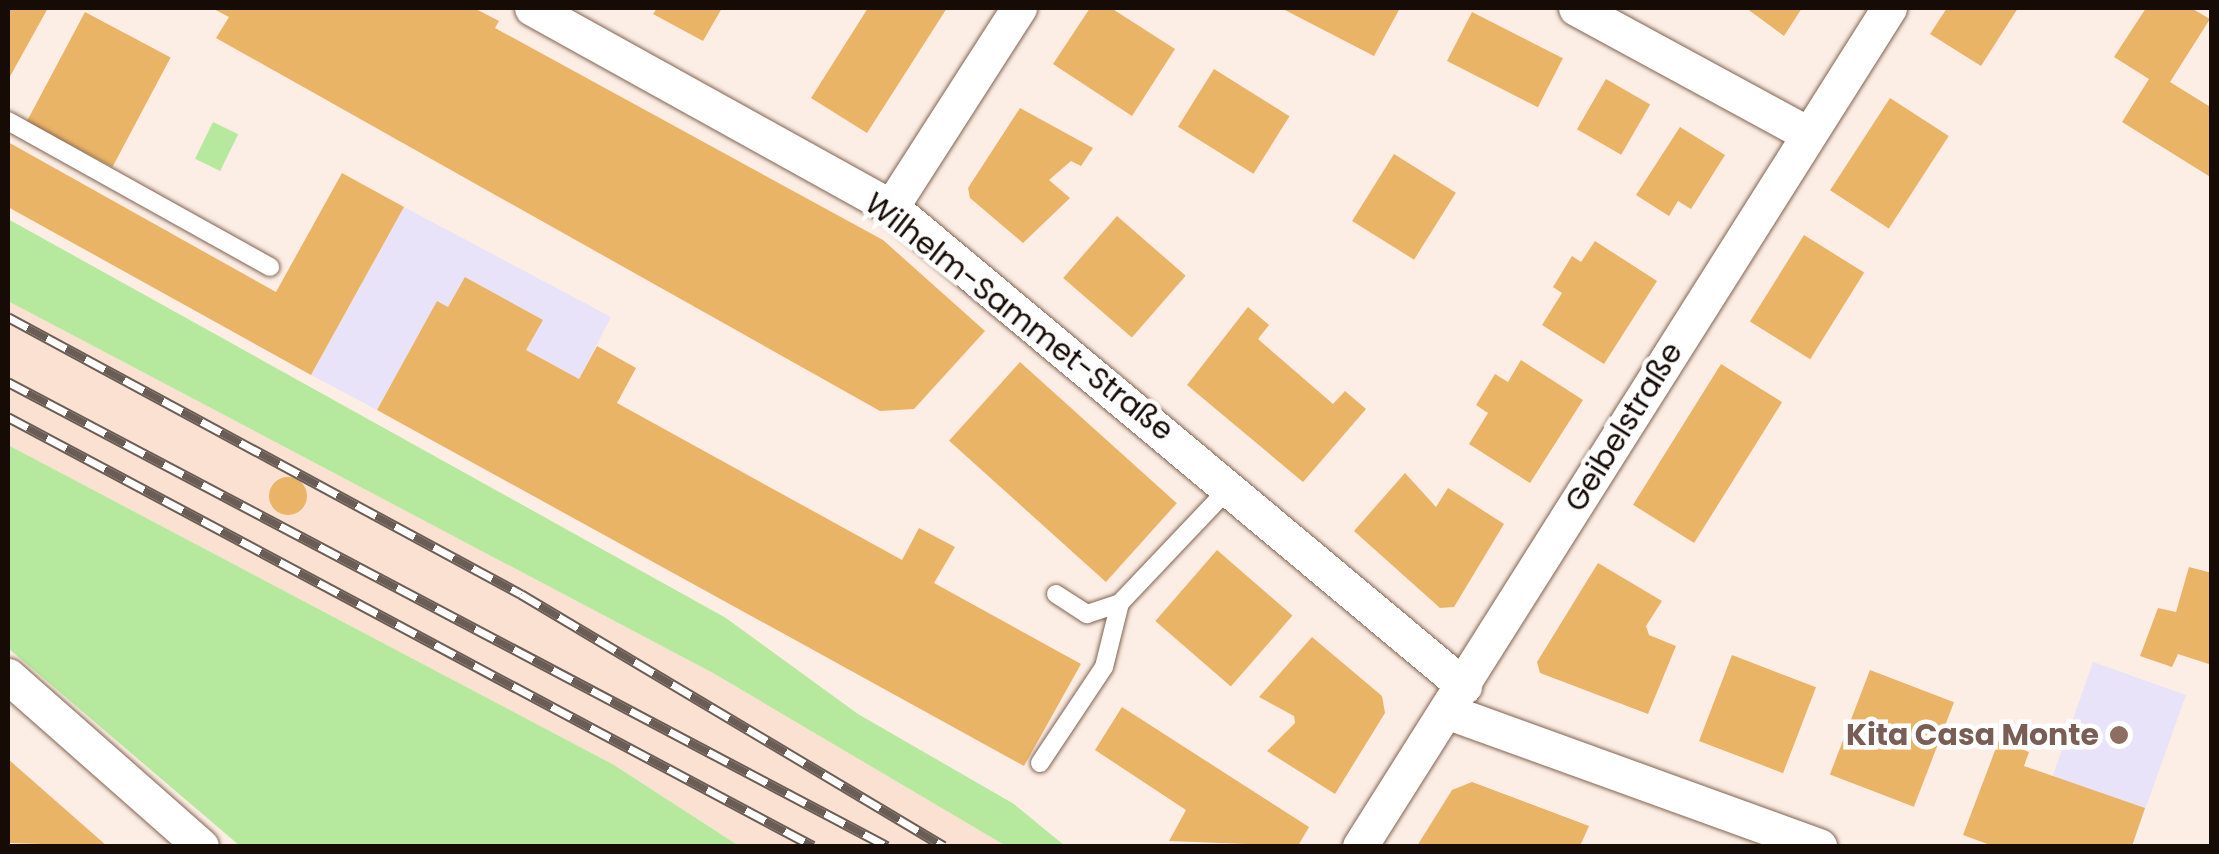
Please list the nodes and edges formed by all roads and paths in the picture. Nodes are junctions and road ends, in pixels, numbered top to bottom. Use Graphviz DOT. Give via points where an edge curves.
graph roads {
  1 [pos="532,8"];
  2 [pos="1019,8"];
  3 [pos="1576,8"];
  4 [pos="1890,8"];
  5 [pos="8,121"];
  6 [pos="1806,133"];
  7 [pos="891,208"];
  8 [pos="270,267"];
  9 [pos="1230,487"];
  10 [pos="1056,594"];
  11 [pos="1120,603"];
  12 [pos="8,676"];
  13 [pos="1455,699"];
  14 [pos="1040,763"];
  15 [pos="201,846"];
  16 [pos="1360,846"];
  17 [pos="1819,846"];
  1 -- 7 [label="street, Wilhelm-Sammet-Straße"];
  2 -- 7 [label="street"];
  3 -- 6 [label="street"];
  4 -- 6 [label="street, Geibelstraße"];
  5 -- 8 [label="lane"];
  6 -- 13 [label="street, Geibelstraße"];
  7 -- 9 [label="street, Wilhelm-Sammet-Straße"];
  9 -- 11 [label="lane"];
  9 -- 13 [label="street, Wilhelm-Sammet-Straße"];
  10 -- 11 [label="lane" via="1087,614"];
  11 -- 14 [label="lane" via="1104,667"];
  12 -- 15 [label="street"];
  13 -- 16 [label="street, Geibelstraße"];
  13 -- 17 [label="street, Wilhelm-Sammet-Straße"];
}
